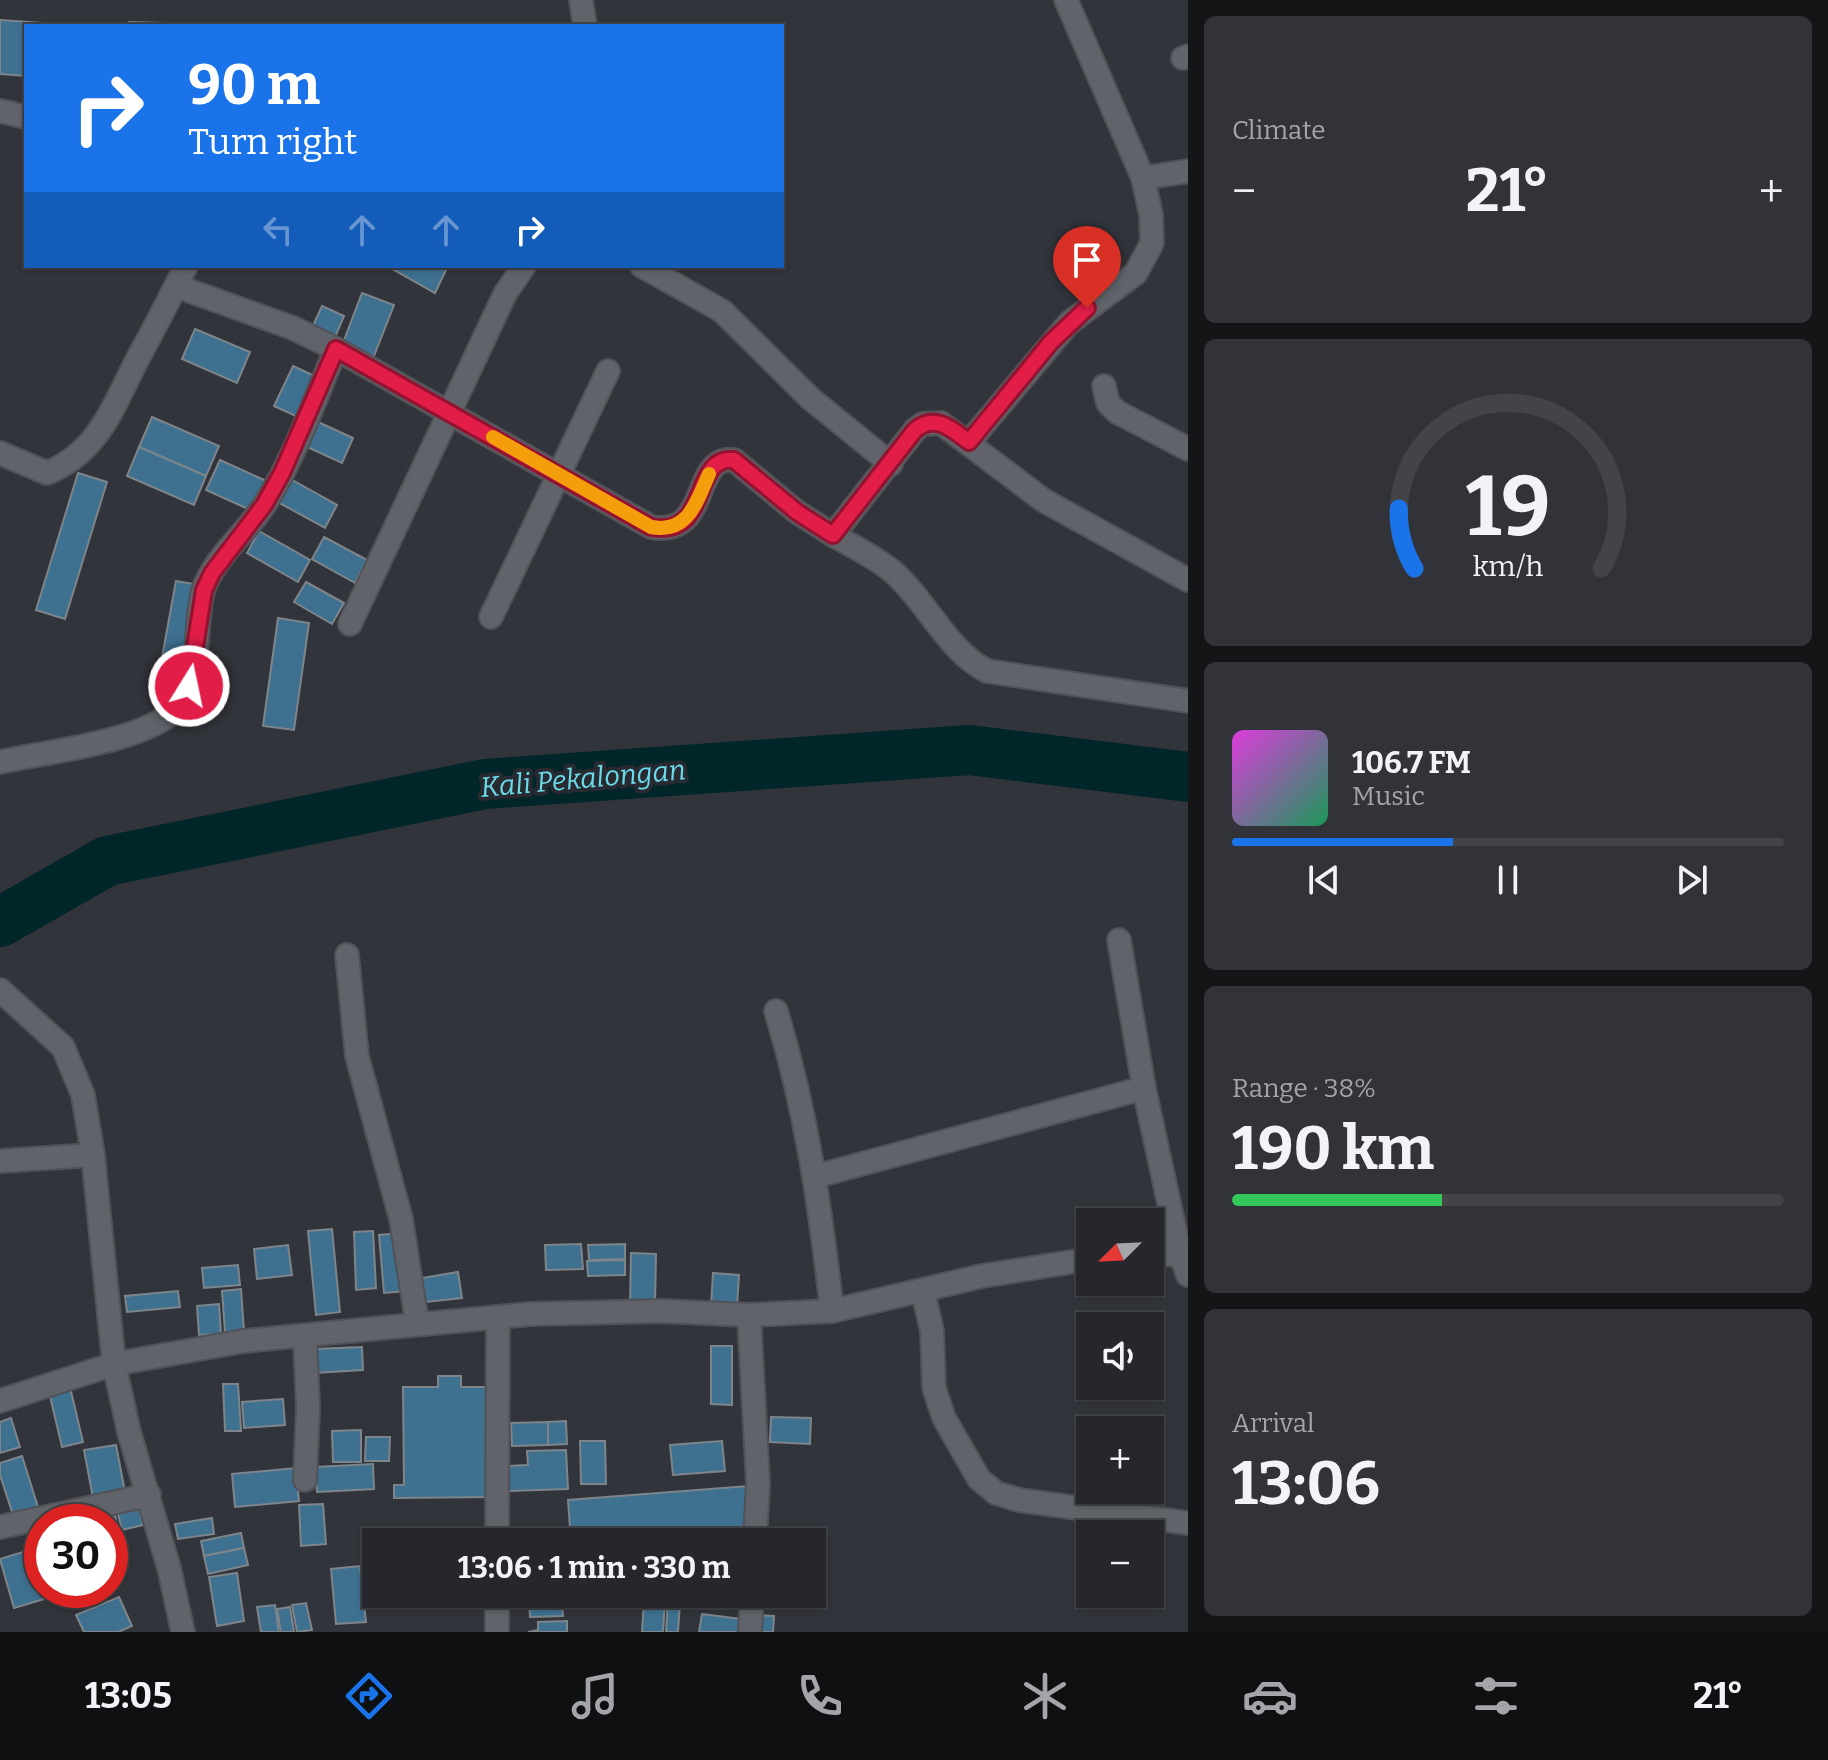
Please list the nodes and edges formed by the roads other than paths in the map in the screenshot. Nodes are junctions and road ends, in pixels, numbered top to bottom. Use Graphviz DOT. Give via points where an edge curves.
graph roads {
  1 [pos="581,0"];
  2 [pos="1066,0"];
  3 [pos="585,24"];
  4 [pos="0,111"];
  5 [pos="24,117"];
  6 [pos="1188,171"];
  7 [pos="1143,178"];
  8 [pos="523,268"];
  9 [pos="646,268"];
  10 [pos="181,276"];
  11 [pos="336,349"];
  12 [pos="608,371"];
  13 [pos="1104,386"];
  14 [pos="450,411"];
  15 [pos="969,442"];
  16 [pos="1188,449"];
  17 [pos="0,453"];
  18 [pos="891,464"];
  19 [pos="558,477"];
  20 [pos="833,535"];
  21 [pos="1188,580"];
  22 [pos="491,617"];
  23 [pos="350,624"];
  24 [pos="1188,701"];
  25 [pos="0,762"];
  26 [pos="1119,940"];
  27 [pos="347,955"];
  28 [pos="0,990"];
  29 [pos="776,1011"];
  30 [pos="1144,1088"];
  31 [pos="93,1155"];
  32 [pos="0,1161"];
  33 [pos="817,1176"];
  34 [pos="1180,1254"];
  35 [pos="1164,1255"];
  36 [pos="1076,1261"];
  37 [pos="1188,1275"];
  38 [pos="923,1292"];
  39 [pos="832,1311"];
  40 [pos="749,1315"];
  41 [pos="498,1317"];
  42 [pos="417,1322"];
  43 [pos="305,1336"];
  44 [pos="114,1364"];
  45 [pos="0,1401"];
  46 [pos="305,1480"];
  47 [pos="149,1495"];
  48 [pos="1188,1523"];
  49 [pos="0,1527"];
  50 [pos="497,1528"];
  51 [pos="756,1528"];
  52 [pos="497,1608"];
  53 [pos="751,1608"];
  54 [pos="183,1632"];
  55 [pos="497,1632"];
  56 [pos="750,1632"];
  1 -- 3 [label="street"];
  2 -- 7 [label="street"];
  4 -- 5 [label="street"];
  6 -- 7 [label="street"];
  7 -- 15 [label="street" via="1152,243 1136,273 1069,323"];
  8 -- 14 [label="street"];
  9 -- 18 [label="street" via="722,311 811,399"];
  10 -- 11 [label="street"];
  10 -- 17 [label="street" via="114,412 94,438 47,473"];
  11 -- 14 [label="street"];
  11 -- 25 [label="street" via="282,473 204,590 189,686 176,709 140,731"];
  12 -- 19 [label="street"];
  13 -- 16 [label="street" via="1108,403 1117,412"];
  14 -- 19 [label="street"];
  14 -- 23 [label="street"];
  15 -- 18 [label="street" via="941,423 923,424"];
  15 -- 21 [label="street" via="1043,500"];
  18 -- 20 [label="street"];
  19 -- 20 [label="street" via="666,530 691,513 713,465 734,460"];
  19 -- 22 [label="street"];
  20 -- 24 [label="street" via="891,571 969,662 987,671"];
  26 -- 30 [label="street"];
  27 -- 42 [label="street" via="357,1056 401,1219"];
  28 -- 31 [label="street" via="63,1047 83,1095"];
  29 -- 33 [label="street"];
  30 -- 33 [label="street"];
  30 -- 34 [label="street"];
  31 -- 32 [label="street"];
  31 -- 44 [label="street"];
  33 -- 39 [label="street"];
  34 -- 35 [label="street"];
  34 -- 37 [label="street"];
  36 -- 38 [label="street" via="982,1276"];
  38 -- 39 [label="street"];
  38 -- 48 [label="street" via="932,1331 934,1388 944,1418 979,1479 996,1493 1019,1500"];
  39 -- 40 [label="street"];
  40 -- 41 [label="street" via="661,1311"];
  40 -- 51 [label="street"];
  41 -- 42 [label="street"];
  41 -- 50 [label="street"];
  42 -- 43 [label="street"];
  43 -- 44 [label="street"];
  43 -- 46 [label="street"];
  44 -- 45 [label="street"];
  44 -- 47 [label="street"];
  47 -- 49 [label="street"];
  47 -- 54 [label="street"];
  52 -- 55 [label="street"];
  53 -- 56 [label="street"];
}
